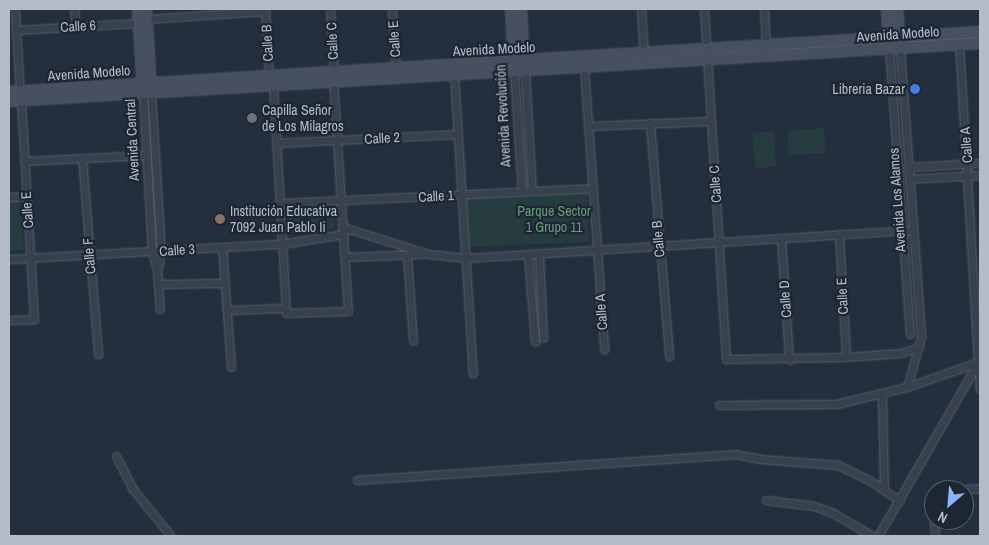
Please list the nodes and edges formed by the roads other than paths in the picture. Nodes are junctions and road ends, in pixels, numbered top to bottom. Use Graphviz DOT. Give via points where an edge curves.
graph roads {
  1 [pos="15,9"];
  2 [pos="74,9"];
  3 [pos="138,9"];
  4 [pos="330,9"];
  5 [pos="392,9"];
  6 [pos="511,9"];
  7 [pos="521,9"];
  8 [pos="641,9"];
  9 [pos="704,9"];
  10 [pos="764,9"];
  11 [pos="887,9"];
  12 [pos="897,9"];
  13 [pos="265,10"];
  14 [pos="206,12"];
  15 [pos="144,17"];
  16 [pos="76,26"];
  17 [pos="16,30"];
  18 [pos="980,32"];
  19 [pos="894,43"];
  20 [pos="980,43"];
  21 [pos="959,44"];
  22 [pos="766,46"];
  23 [pos="644,54"];
  24 [pos="707,55"];
  25 [pos="519,66"];
  26 [pos="584,66"];
  27 [pos="396,69"];
  28 [pos="454,74"];
  29 [pos="333,77"];
  30 [pos="271,81"];
  31 [pos="147,88"];
  32 [pos="9,92"];
  33 [pos="20,96"];
  34 [pos="9,101"];
  35 [pos="711,121"];
  36 [pos="650,123"];
  37 [pos="588,126"];
  38 [pos="458,134"];
  39 [pos="336,140"];
  40 [pos="276,143"];
  41 [pos="147,154"];
  42 [pos="82,158"];
  43 [pos="24,161"];
  44 [pos="980,163"];
  45 [pos="967,164"];
  46 [pos="908,167"];
  47 [pos="980,175"];
  48 [pos="968,176"];
  49 [pos="909,179"];
  50 [pos="593,188"];
  51 [pos="532,191"];
  52 [pos="522,192"];
  53 [pos="462,194"];
  54 [pos="27,196"];
  55 [pos="9,197"];
  56 [pos="341,200"];
  57 [pos="279,203"];
  58 [pos="343,230"];
  59 [pos="912,230"];
  60 [pos="903,231"];
  61 [pos="839,234"];
  62 [pos="781,238"];
  63 [pos="719,241"];
  64 [pos="281,244"];
  65 [pos="659,244"];
  66 [pos="222,247"];
  67 [pos="597,248"];
  68 [pos="161,251"];
  69 [pos="152,252"];
  70 [pos="428,254"];
  71 [pos="88,255"];
  72 [pos="407,255"];
  73 [pos="539,255"];
  74 [pos="528,256"];
  75 [pos="345,257"];
  76 [pos="30,258"];
  77 [pos="466,258"];
  78 [pos="9,259"];
  79 [pos="157,270"];
  80 [pos="223,283"];
  81 [pos="158,284"];
  82 [pos="285,308"];
  83 [pos="160,309"];
  84 [pos="228,310"];
  85 [pos="9,320"];
  86 [pos="910,334"];
  87 [pos="544,338"];
  88 [pos="413,341"];
  89 [pos="535,342"];
  90 [pos="919,347"];
  91 [pos="604,349"];
  92 [pos="98,354"];
  93 [pos="669,356"];
  94 [pos="846,357"];
  95 [pos="789,360"];
  96 [pos="979,362"];
  97 [pos="231,367"];
  98 [pos="473,374"];
  99 [pos="907,388"];
  100 [pos="980,389"];
  101 [pos="882,394"];
  102 [pos="719,405"];
  103 [pos="116,456"];
  104 [pos="356,480"];
  105 [pos="884,490"];
  106 [pos="766,500"];
  107 [pos="900,501"];
  108 [pos="171,536"];
  109 [pos="872,536"];
  110 [pos="878,536"];
  1 -- 17 [label="street, Calle E"];
  2 -- 16 [label="street"];
  3 -- 15 [label="street, Avenida Central"];
  4 -- 29 [label="street, Calle C"];
  5 -- 27 [label="street, Calle E"];
  6 -- 25 [label="street, Avenida Revolución"];
  7 -- 25 [label="street, Avenida Revolución"];
  8 -- 23 [label="street"];
  9 -- 24 [label="street, Calle C"];
  10 -- 22 [label="street"];
  11 -- 19 [label="street, Avenida Los Alamos"];
  12 -- 19 [label="street, Avenida Los Alamos"];
  13 -- 14 [label="street"];
  13 -- 30 [label="street, Calle B"];
  14 -- 15 [label="street"];
  15 -- 16 [label="street, Calle 6"];
  15 -- 31 [label="street, Avenida Central"];
  16 -- 17 [label="street, Calle 6"];
  17 -- 33 [label="street, Calle E"];
  18 -- 19 [label="street, Avenida Modelo"];
  19 -- 21 [label="street, Avenida Modelo"];
  19 -- 22 [label="street, Avenida Modelo"];
  19 -- 24 [label="street, Avenida Modelo"];
  19 -- 46 [label="street, Avenida Los Alamos"];
  19 -- 60 [label="street, Avenida Los Alamos"];
  20 -- 21 [label="street, Avenida Modelo"];
  21 -- 45 [label="street, Calle A"];
  22 -- 24 [label="street, Avenida Modelo"];
  23 -- 24 [label="street, Avenida Modelo"];
  23 -- 25 [label="street, Avenida Modelo"];
  24 -- 26 [label="street, Avenida Modelo"];
  24 -- 35 [label="street, Calle C"];
  25 -- 26 [label="street, Avenida Modelo"];
  25 -- 27 [label="street, Avenida Modelo"];
  25 -- 28 [label="street, Avenida Modelo"];
  25 -- 51 [label="street, Avenida Revolución"];
  25 -- 52 [label="street, Avenida Revolución"];
  26 -- 37 [label="street, Calle A"];
  27 -- 29 [label="street, Avenida Modelo"];
  28 -- 29 [label="street, Avenida Modelo"];
  28 -- 38 [label="street"];
  29 -- 30 [label="street, Avenida Modelo"];
  29 -- 39 [label="street, Calle C"];
  30 -- 31 [label="street, Avenida Modelo"];
  30 -- 40 [label="street, Calle B"];
  31 -- 33 [label="street, Avenida Modelo"];
  31 -- 41 [label="street, Avenida Central"];
  31 -- 68 [label="street, Avenida Central"];
  32 -- 33 [label="street, Avenida Modelo"];
  33 -- 34 [label="street, Avenida Modelo"];
  33 -- 43 [label="street, Calle E"];
  35 -- 36 [label="street"];
  35 -- 63 [label="street, Calle C"];
  36 -- 37 [label="street"];
  36 -- 65 [label="street, Calle B"];
  37 -- 50 [label="street, Calle A"];
  38 -- 39 [label="street, Calle 2"];
  38 -- 53 [label="street"];
  39 -- 40 [label="street, Calle 2"];
  39 -- 56 [label="street, Calle C"];
  40 -- 57 [label="street, Calle B"];
  41 -- 42 [label="street"];
  41 -- 69 [label="street, Avenida Central"];
  42 -- 43 [label="street"];
  42 -- 71 [label="street, Calle F"];
  43 -- 54 [label="street, Calle E"];
  44 -- 45 [label="street"];
  45 -- 46 [label="street"];
  45 -- 48 [label="street, Calle A"];
  46 -- 49 [label="street, Avenida Los Alamos"];
  47 -- 48 [label="street"];
  48 -- 49 [label="street"];
  48 -- 96 [label="street, Calle A"];
  49 -- 59 [label="street, Avenida Los Alamos"];
  50 -- 51 [label="street, Calle 1"];
  50 -- 67 [label="street, Calle A"];
  51 -- 52 [label="street, Calle 1"];
  52 -- 53 [label="street, Calle 1"];
  53 -- 56 [label="street, Calle 1"];
  53 -- 77 [label="street"];
  54 -- 55 [label="street"];
  54 -- 76 [label="street, Calle E"];
  56 -- 57 [label="street, Calle 1"];
  56 -- 58 [label="street, Calle C"];
  57 -- 64 [label="street, Calle B"];
  58 -- 64 [label="street, Calle 3"];
  58 -- 70 [label="street"];
  58 -- 75 [label="street, Calle C"];
  59 -- 60 [label="street"];
  59 -- 90 [label="street, Avenida Los Alamos"];
  60 -- 61 [label="street"];
  60 -- 86 [label="street, Avenida Los Alamos"];
  61 -- 62 [label="street"];
  61 -- 94 [label="street, Calle E"];
  62 -- 63 [label="street"];
  62 -- 95 [label="street, Calle D"];
  63 -- 65 [label="street"];
  63 -- 95 [label="street, Calle C" via="726,359"];
  64 -- 66 [label="street, Calle 3"];
  64 -- 82 [label="street, Calle B"];
  65 -- 67 [label="street"];
  65 -- 93 [label="street, Calle B"];
  66 -- 68 [label="street, Calle 3"];
  66 -- 80 [label="street"];
  67 -- 73 [label="street"];
  67 -- 91 [label="street, Calle A"];
  68 -- 69 [label="street, Calle 3"];
  68 -- 79 [label="street, Avenida Central"];
  69 -- 71 [label="street, Calle 3"];
  69 -- 79 [label="street, Avenida Central"];
  70 -- 72 [label="street"];
  70 -- 77 [label="street"];
  71 -- 76 [label="street, Calle 3"];
  71 -- 92 [label="street, Calle F"];
  72 -- 75 [label="street"];
  72 -- 88 [label="street"];
  73 -- 74 [label="street"];
  73 -- 87 [label="street"];
  74 -- 77 [label="street"];
  74 -- 89 [label="street"];
  75 -- 82 [label="street, Calle C" via="348,311 286,313"];
  76 -- 78 [label="street, Calle 3"];
  76 -- 85 [label="street, Calle E" via="34,319"];
  77 -- 98 [label="street"];
  79 -- 81 [label="street, Avenida Central"];
  80 -- 81 [label="street"];
  80 -- 84 [label="street"];
  81 -- 83 [label="street, Avenida Central"];
  82 -- 84 [label="street"];
  84 -- 97 [label="street"];
  90 -- 94 [label="street" via="901,353"];
  90 -- 99 [label="street, Avenida Los Alamos"];
  94 -- 95 [label="street"];
  96 -- 99 [label="street"];
  96 -- 100 [label="street, Calle A"];
  96 -- 107 [label="street"];
  99 -- 101 [label="street"];
  101 -- 102 [label="street" via="836,404"];
  101 -- 105 [label="street"];
  103 -- 108 [label="street" via="132,488"];
  104 -- 105 [label="street" via="735,454 838,465"];
  105 -- 107 [label="street"];
  106 -- 109 [label="street" via="814,506 833,513"];
  107 -- 110 [label="street"];
}
